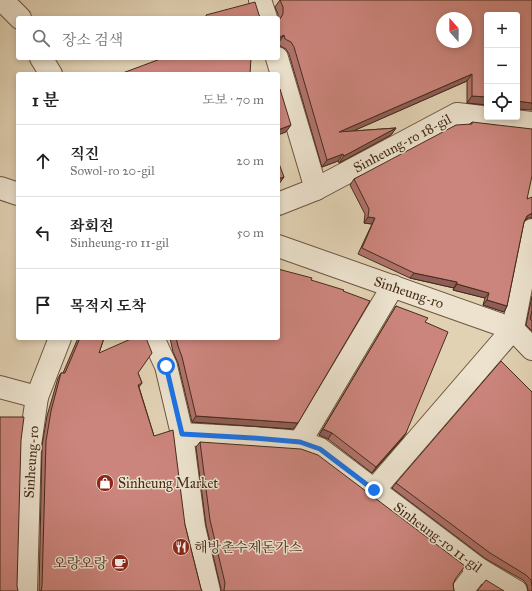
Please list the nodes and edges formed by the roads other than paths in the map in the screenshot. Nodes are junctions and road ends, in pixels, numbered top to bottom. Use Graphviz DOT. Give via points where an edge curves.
graph roads {
  1 [pos="2,0"];
  2 [pos="260,0"];
  3 [pos="18,16"];
  4 [pos="265,16"];
  5 [pos="0,19"];
  6 [pos="16,32"];
  7 [pos="278,60"];
  8 [pos="532,123"];
  9 [pos="0,188"];
  10 [pos="316,189"];
  11 [pos="16,193"];
  12 [pos="280,203"];
  13 [pos="532,230"];
  14 [pos="280,247"];
  15 [pos="392,286"];
  16 [pos="513,329"];
  17 [pos="59,340"];
  18 [pos="154,340"];
  19 [pos="532,349"];
  20 [pos="0,387"];
  21 [pos="37,397"];
  22 [pos="182,434"];
  23 [pos="300,442"];
  24 [pos="374,490"];
  25 [pos="479,569"];
  26 [pos="26,591"];
  27 [pos="210,591"];
  28 [pos="462,591"];
  29 [pos="516,591"];
  1 -- 3 [label="street"];
  2 -- 4 [label="street"];
  5 -- 6 [label="street"];
  7 -- 10 [label="street"];
  8 -- 10 [label="street, Sinheung-ro 18-gil" via="457,114"];
  9 -- 11 [label="street"];
  10 -- 12 [label="street, Sinheung-ro 18-gil"];
  13 -- 16 [label="street"];
  14 -- 15 [label="street, Sinheung-ro"];
  15 -- 16 [label="street, Sinheung-ro"];
  15 -- 23 [label="street"];
  16 -- 19 [label="street, Sinheung-ro"];
  16 -- 24 [label="street"];
  17 -- 21 [label="street, Sinheung-ro"];
  18 -- 22 [label="street" via="166,366"];
  20 -- 21 [label="street"];
  21 -- 26 [label="street, Sinheung-ro" via="30,445"];
  22 -- 23 [label="street, Sinheung-ro 11-gil"];
  22 -- 27 [label="street" via="194,527"];
  23 -- 24 [label="street, Sinheung-ro 11-gil" via="320,449"];
  24 -- 25 [label="street, Sinheung-ro 11-gil"];
  25 -- 28 [label="street"];
  25 -- 29 [label="street, Sinheung-ro 11-gil"];
}
